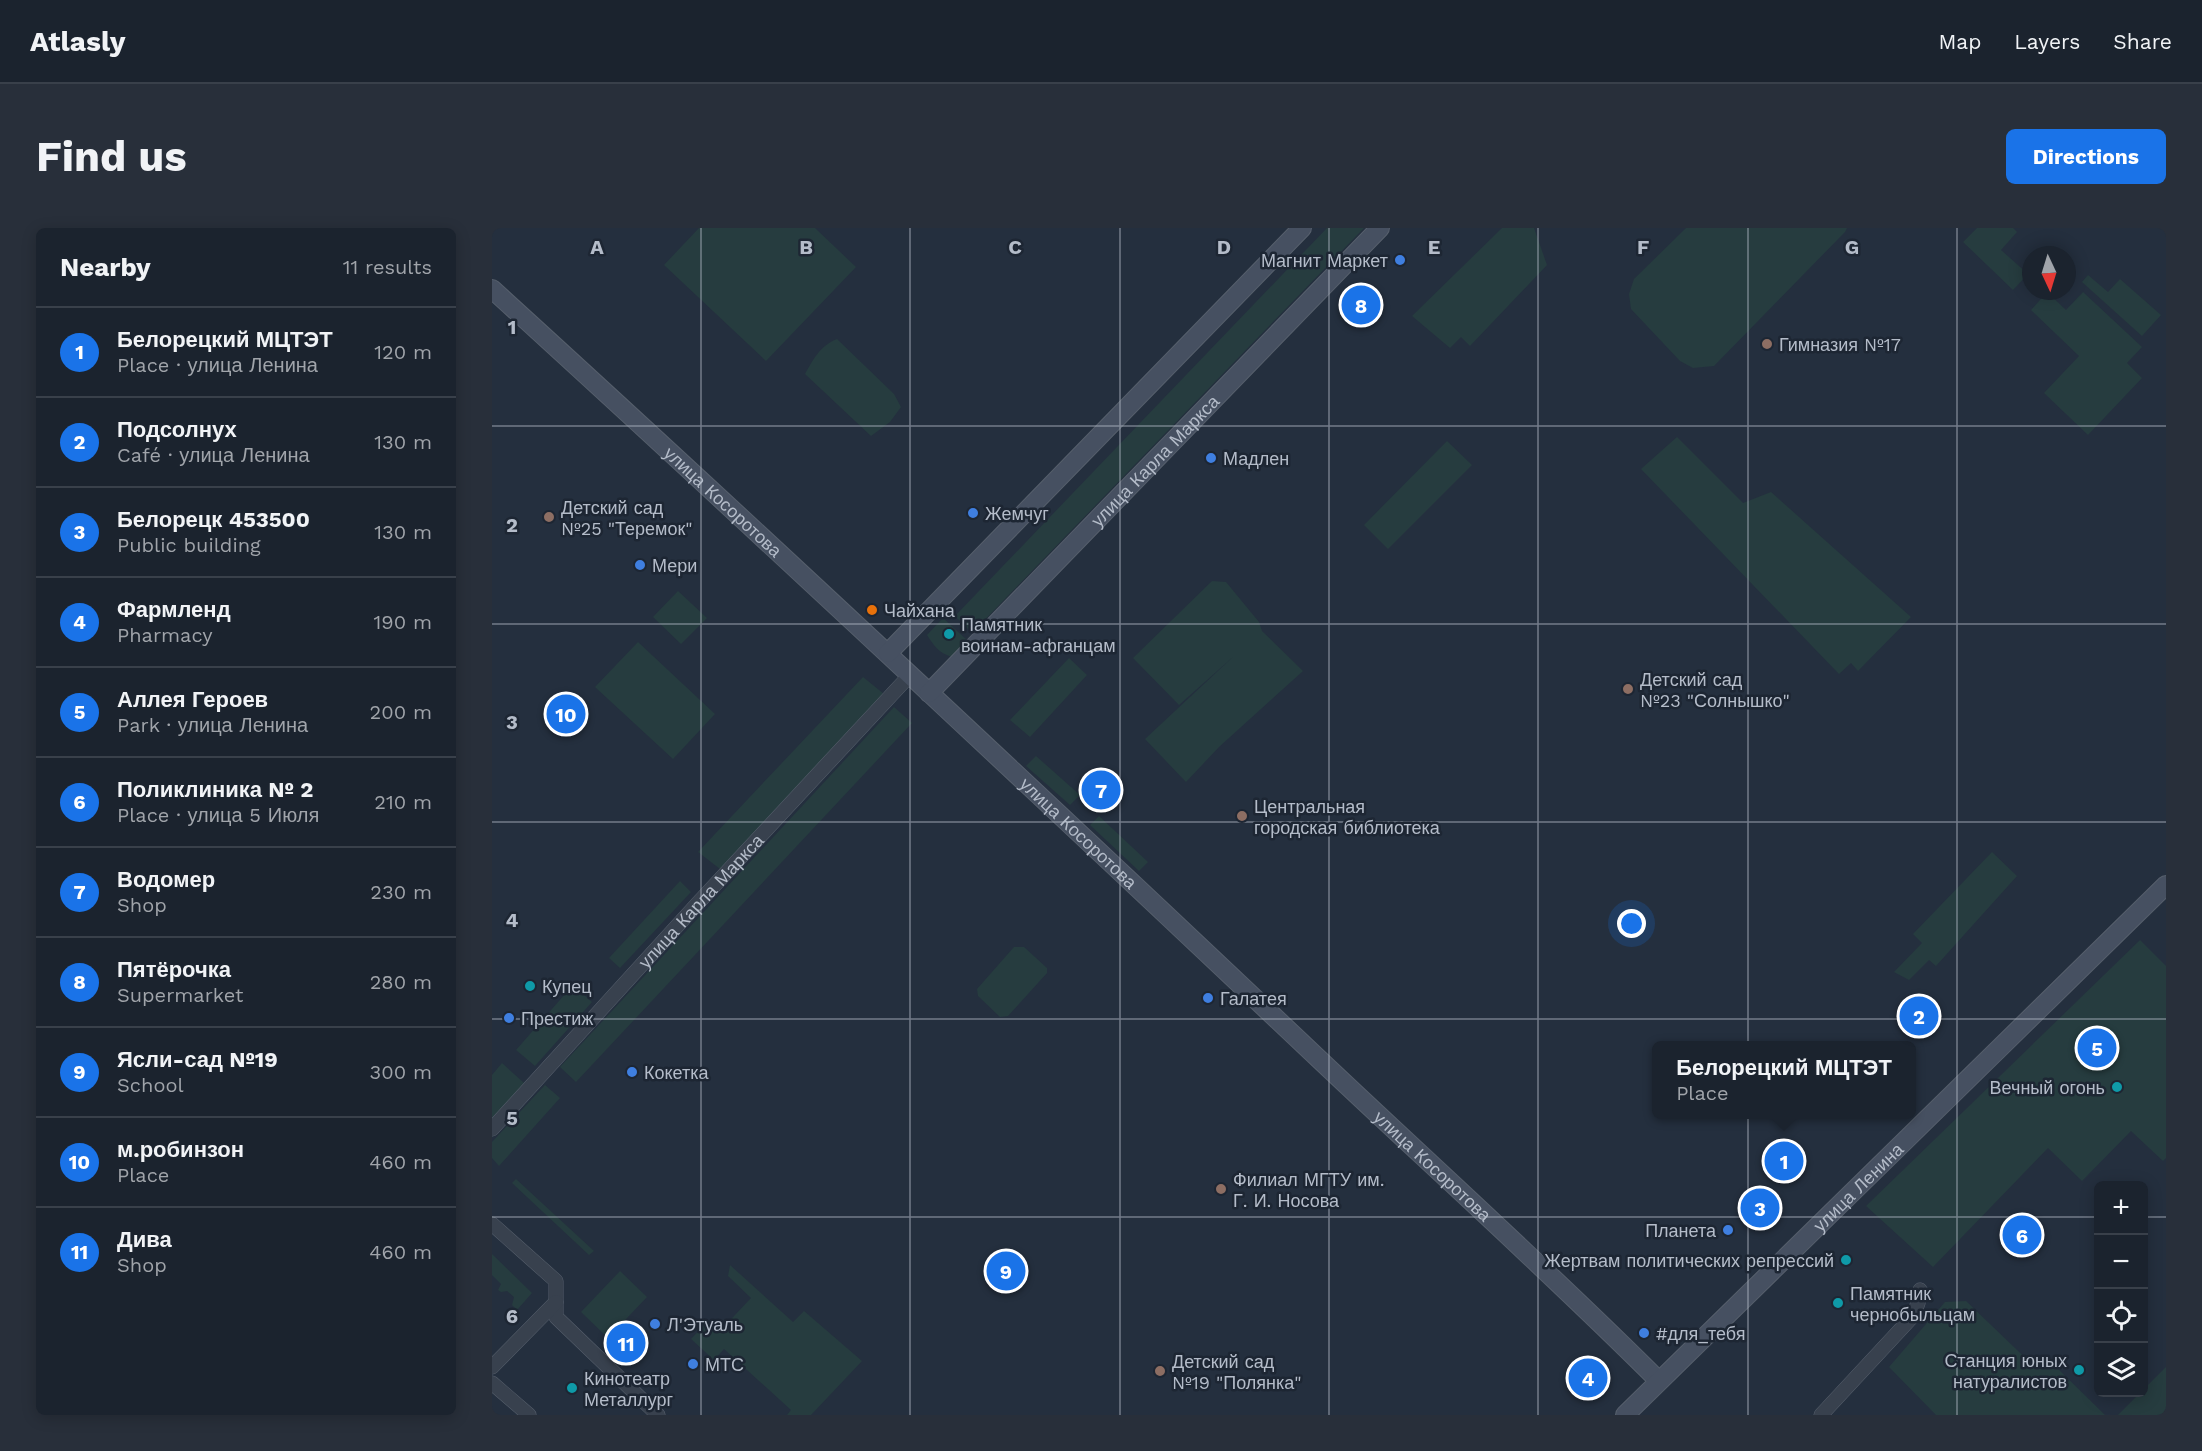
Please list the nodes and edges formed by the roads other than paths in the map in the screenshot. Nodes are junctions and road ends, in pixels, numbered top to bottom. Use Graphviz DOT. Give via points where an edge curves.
graph roads {
  1 [pos="1302,228"];
  2 [pos="1380,228"];
  3 [pos="492,288"];
  4 [pos="888,653"];
  5 [pos="910,675"];
  6 [pos="929,693"];
  7 [pos="2166,885"];
  8 [pos="492,1129"];
  9 [pos="492,1224"];
  10 [pos="1920,1290"];
  11 [pos="556,1302"];
  12 [pos="492,1367"];
  13 [pos="1659,1381"];
  14 [pos="492,1383"];
  15 [pos="529,1415"];
  16 [pos="647,1415"];
  17 [pos="658,1415"];
  18 [pos="1625,1415"];
  19 [pos="1821,1415"];
  1 -- 4 [label="street"];
  2 -- 6 [label="street, улица Карла Маркса"];
  3 -- 4 [label="street, улица Косоротова"];
  4 -- 5 [label="street, улица Косоротова"];
  5 -- 6 [label="street, улица Косоротова"];
  5 -- 8 [label="street, улица Карла Маркса"];
  6 -- 13 [label="street, улица Косоротова" via="1437,1167"];
  7 -- 13 [label="street, улица Ленина"];
  9 -- 11 [label="street" via="555,1281"];
  10 -- 19 [label="street" via="1913,1316"];
  11 -- 12 [label="street"];
  11 -- 17 [label="street" via="556,1317"];
  13 -- 18 [label="street, улица Ленина"];
  14 -- 15 [label="street"];
  16 -- 17 [label="street"];
}
